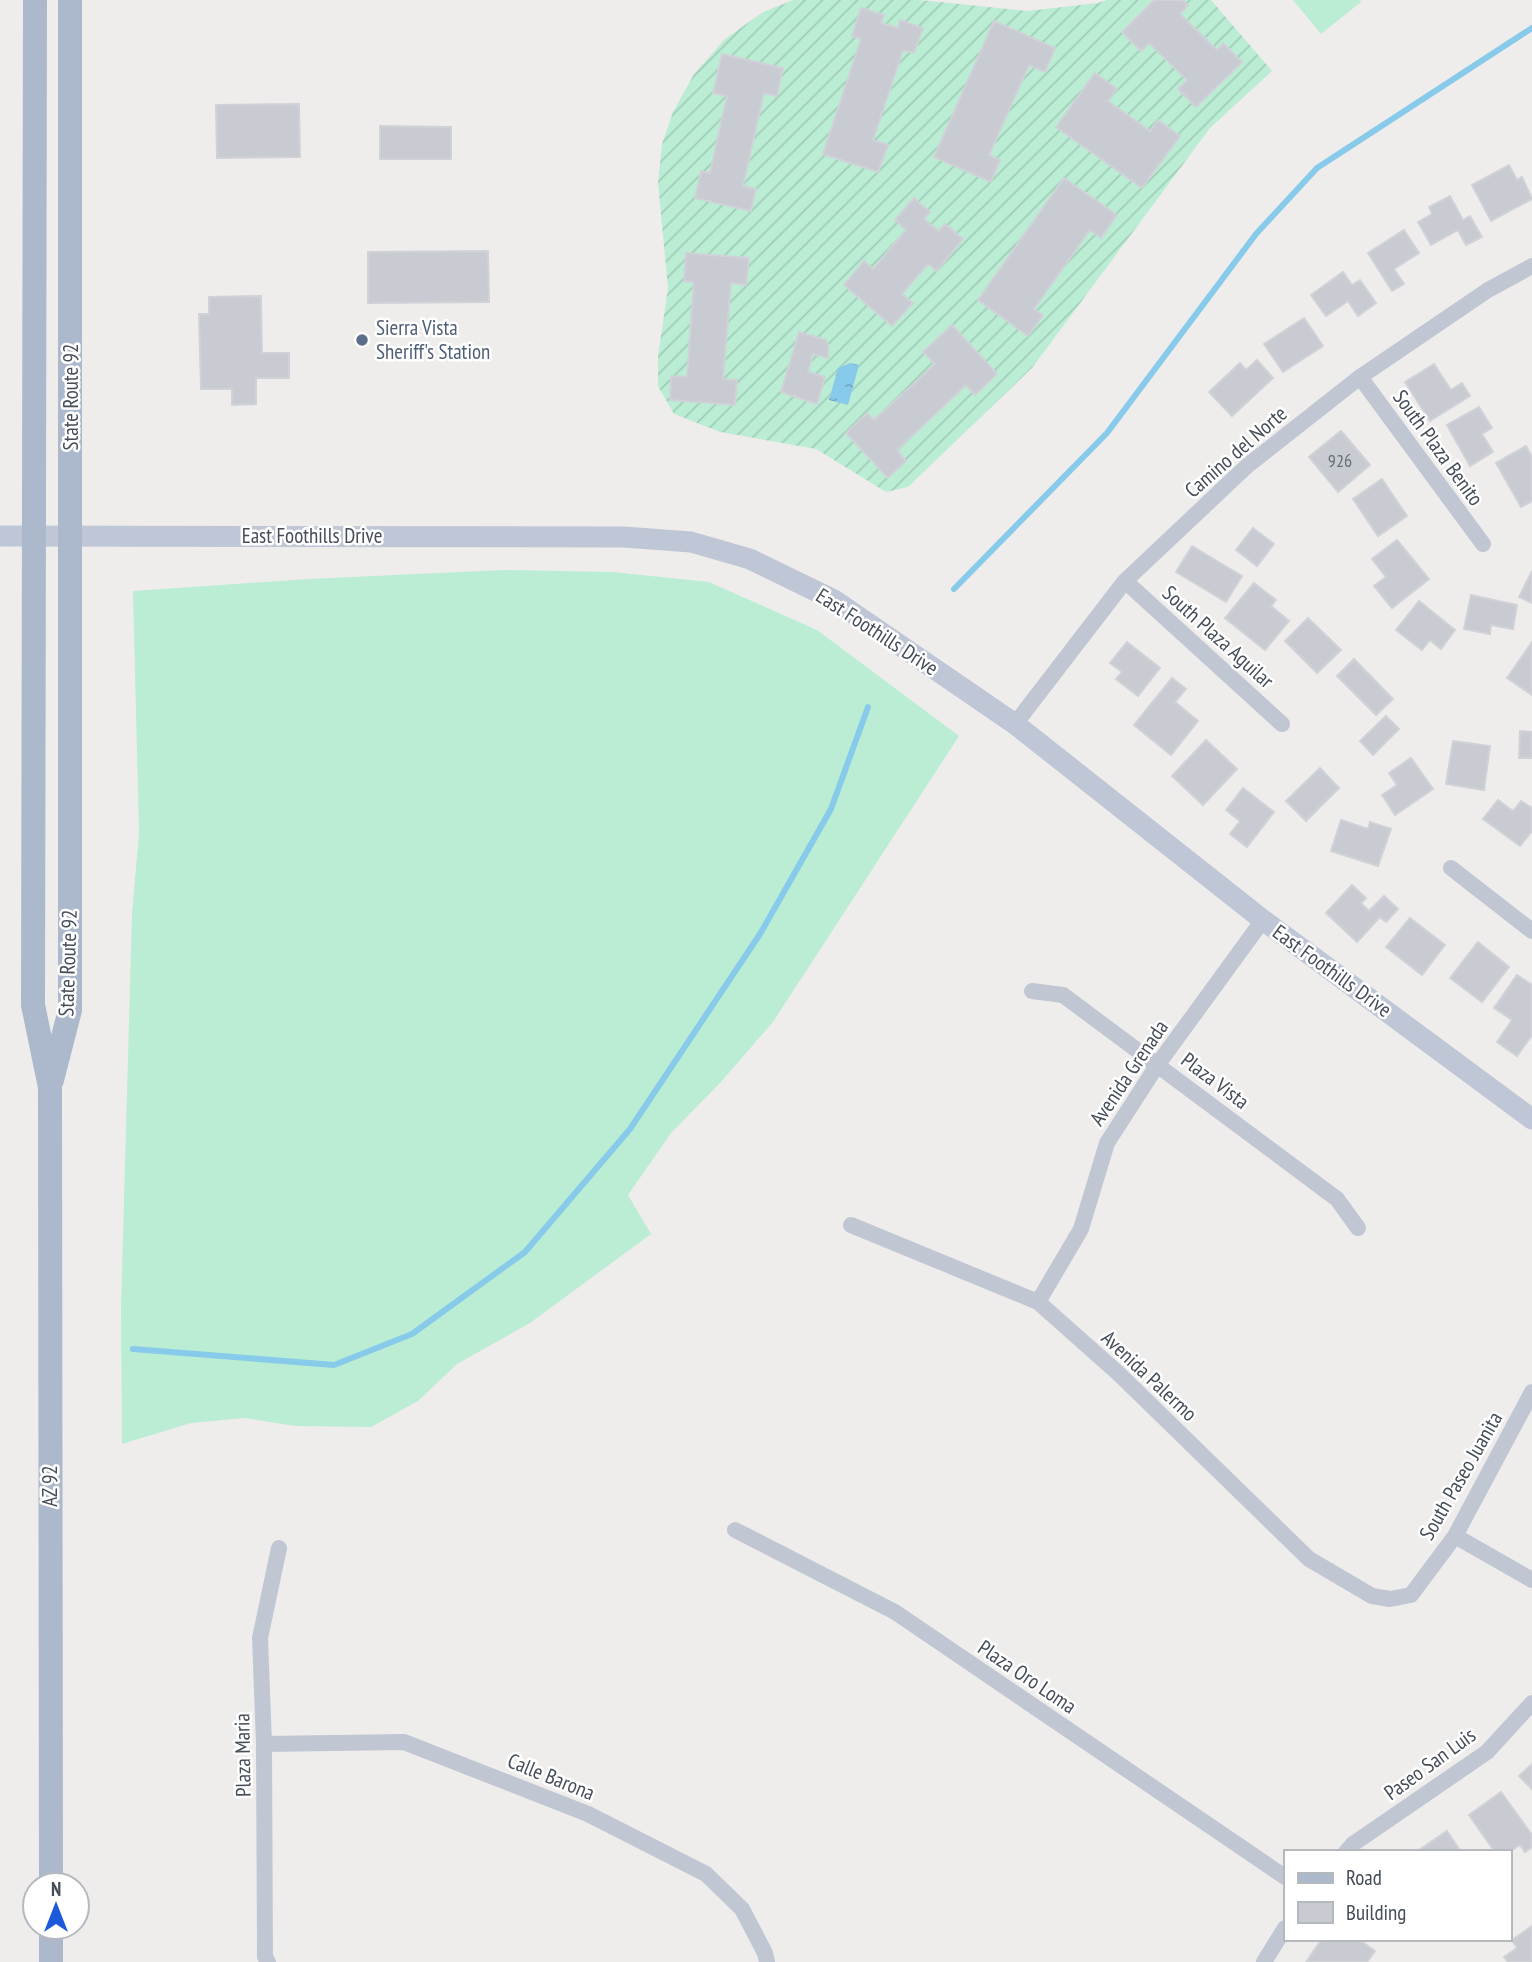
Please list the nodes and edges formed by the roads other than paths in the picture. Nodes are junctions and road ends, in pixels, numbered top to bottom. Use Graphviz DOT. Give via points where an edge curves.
graph roads {
  1 [pos="35,0"];
  2 [pos="71,0"];
  3 [pos="1532,266"];
  4 [pos="1360,377"];
  5 [pos="35,536"];
  6 [pos="0,537"];
  7 [pos="71,537"];
  8 [pos="1483,544"];
  9 [pos="1125,581"];
  10 [pos="1015,724"];
  11 [pos="1282,724"];
  12 [pos="1451,868"];
  13 [pos="1263,920"];
  14 [pos="1532,931"];
  15 [pos="1032,991"];
  16 [pos="1158,1064"];
  17 [pos="50,1087"];
  18 [pos="1532,1119"];
  19 [pos="851,1225"];
  20 [pos="1358,1228"];
  21 [pos="1038,1302"];
  22 [pos="1532,1392"];
  23 [pos="735,1530"];
  24 [pos="1455,1536"];
  25 [pos="279,1548"];
  26 [pos="1532,1580"];
  27 [pos="1390,1599"];
  28 [pos="1532,1703"];
  29 [pos="264,1744"];
  30 [pos="1348,1850"];
  31 [pos="51,1871"];
  32 [pos="1284,1876"];
  33 [pos="1284,1930"];
  34 [pos="51,1941"];
  35 [pos="51,1962"];
  36 [pos="268,1962"];
  37 [pos="767,1962"];
  38 [pos="1264,1962"];
  1 -- 5 [label="main road, State Route 92 / AZ 92"];
  2 -- 7 [label="main road, State Route 92 / AZ 92"];
  3 -- 4 [label="street, Camino del Norte" via="1488,290"];
  4 -- 8 [label="street, South Plaza Benito"];
  4 -- 9 [label="street, Camino del Norte" via="1247,466"];
  5 -- 6 [label="street, East Foothills Drive"];
  5 -- 7 [label="street, East Foothills Drive"];
  5 -- 17 [label="main road, State Route 92 / AZ 92" via="33,1005"];
  7 -- 10 [label="street, East Foothills Drive" via="610,537 691,542 750,559 834,600"];
  7 -- 17 [label="main road, State Route 92 / AZ 92" via="70,1010"];
  9 -- 10 [label="street, Camino del Norte"];
  9 -- 11 [label="street, South Plaza Aguilar"];
  10 -- 13 [label="street, East Foothills Drive"];
  12 -- 14 [label="street"];
  13 -- 16 [label="street, Avenida Grenada"];
  13 -- 18 [label="street, East Foothills Drive"];
  15 -- 16 [label="street, Plaza Vista" via="1063,995"];
  16 -- 20 [label="street, Plaza Vista" via="1337,1199"];
  16 -- 21 [label="street, Avenida Grenada" via="1107,1143 1081,1229"];
  17 -- 31 [label="main road, AZ 92 / AZ 92"];
  19 -- 21 [label="street, Avenida Palermo"];
  21 -- 27 [label="street, Avenida Palermo" via="1118,1373 1309,1559 1372,1596"];
  22 -- 24 [label="street, South Paseo Juanita"];
  23 -- 32 [label="street, Plaza Oro Loma" via="895,1612"];
  24 -- 26 [label="street"];
  24 -- 27 [label="street, South Paseo Juanita" via="1411,1595"];
  25 -- 29 [label="street, Plaza Maria" via="260,1638"];
  28 -- 30 [label="street, Paseo San Luis" via="1487,1752"];
  29 -- 36 [label="street, Plaza Maria"];
  29 -- 37 [label="street, Calle Barona" via="404,1742 588,1814 706,1874 742,1909"];
  33 -- 38 [label="street"];
  34 -- 35 [label="main road"];
}
